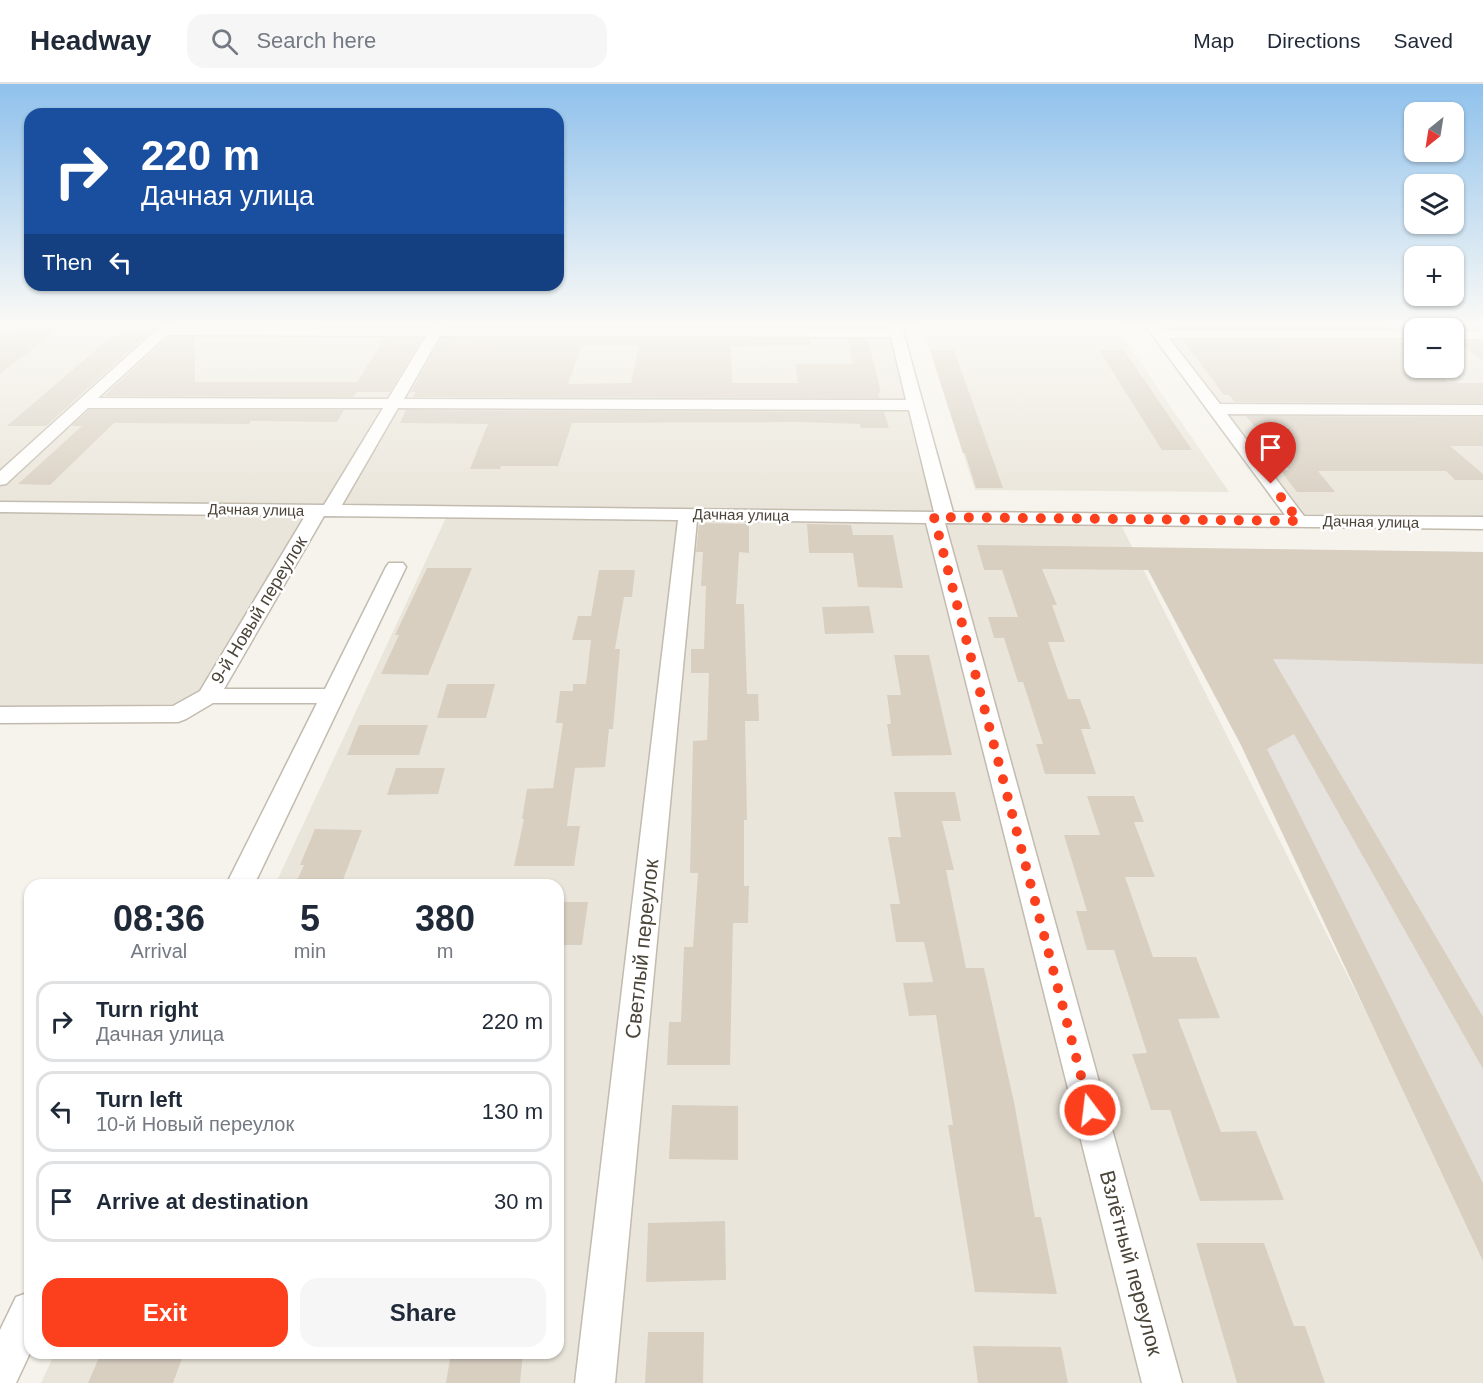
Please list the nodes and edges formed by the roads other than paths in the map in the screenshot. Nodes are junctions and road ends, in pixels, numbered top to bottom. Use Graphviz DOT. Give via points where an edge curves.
graph roads {
  1 [pos="105,385"];
  2 [pos="404,385"];
  3 [pos="910,385"];
  4 [pos="1197,385"];
  5 [pos="84,404"];
  6 [pos="393,404"];
  7 [pos="915,405"];
  8 [pos="1215,409"];
  9 [pos="1483,410"];
  10 [pos="0,480"];
  11 [pos="0,507"];
  12 [pos="324,510"];
  13 [pos="688,514"];
  14 [pos="939,517"];
  15 [pos="1299,521"];
  16 [pos="1483,523"];
  17 [pos="396,567"];
  18 [pos="208,696"];
  19 [pos="333,696"];
  20 [pos="0,715"];
  21 [pos="243,879"];
  22 [pos="24,1323"];
  23 [pos="0,1372"];
  24 [pos="595,1383"];
  25 [pos="1162,1383"];
  1 -- 5 [label="street"];
  2 -- 6 [label="street, 9-й Новый переулок"];
  3 -- 7 [label="street, Взлётный переулок"];
  4 -- 8 [label="street"];
  5 -- 6 [label="street"];
  5 -- 10 [label="street"];
  6 -- 7 [label="street"];
  6 -- 12 [label="street, 9-й Новый переулок"];
  7 -- 14 [label="street, Взлётный переулок"];
  8 -- 9 [label="street"];
  8 -- 15 [label="street"];
  11 -- 12 [label="street, Дачная улица"];
  12 -- 13 [label="street, Дачная улица"];
  12 -- 18 [label="street, 9-й Новый переулок"];
  13 -- 14 [label="street, Дачная улица"];
  13 -- 24 [label="street, Светлый переулок"];
  14 -- 15 [label="street, Дачная улица"];
  14 -- 25 [label="street, Взлётный переулок"];
  15 -- 16 [label="street, Дачная улица"];
  17 -- 19 [label="street"];
  18 -- 19 [label="street, 9-й Новый переулок"];
  18 -- 20 [label="street" via="178,714"];
  19 -- 21 [label="street"];
  22 -- 23 [label="street"];
}
